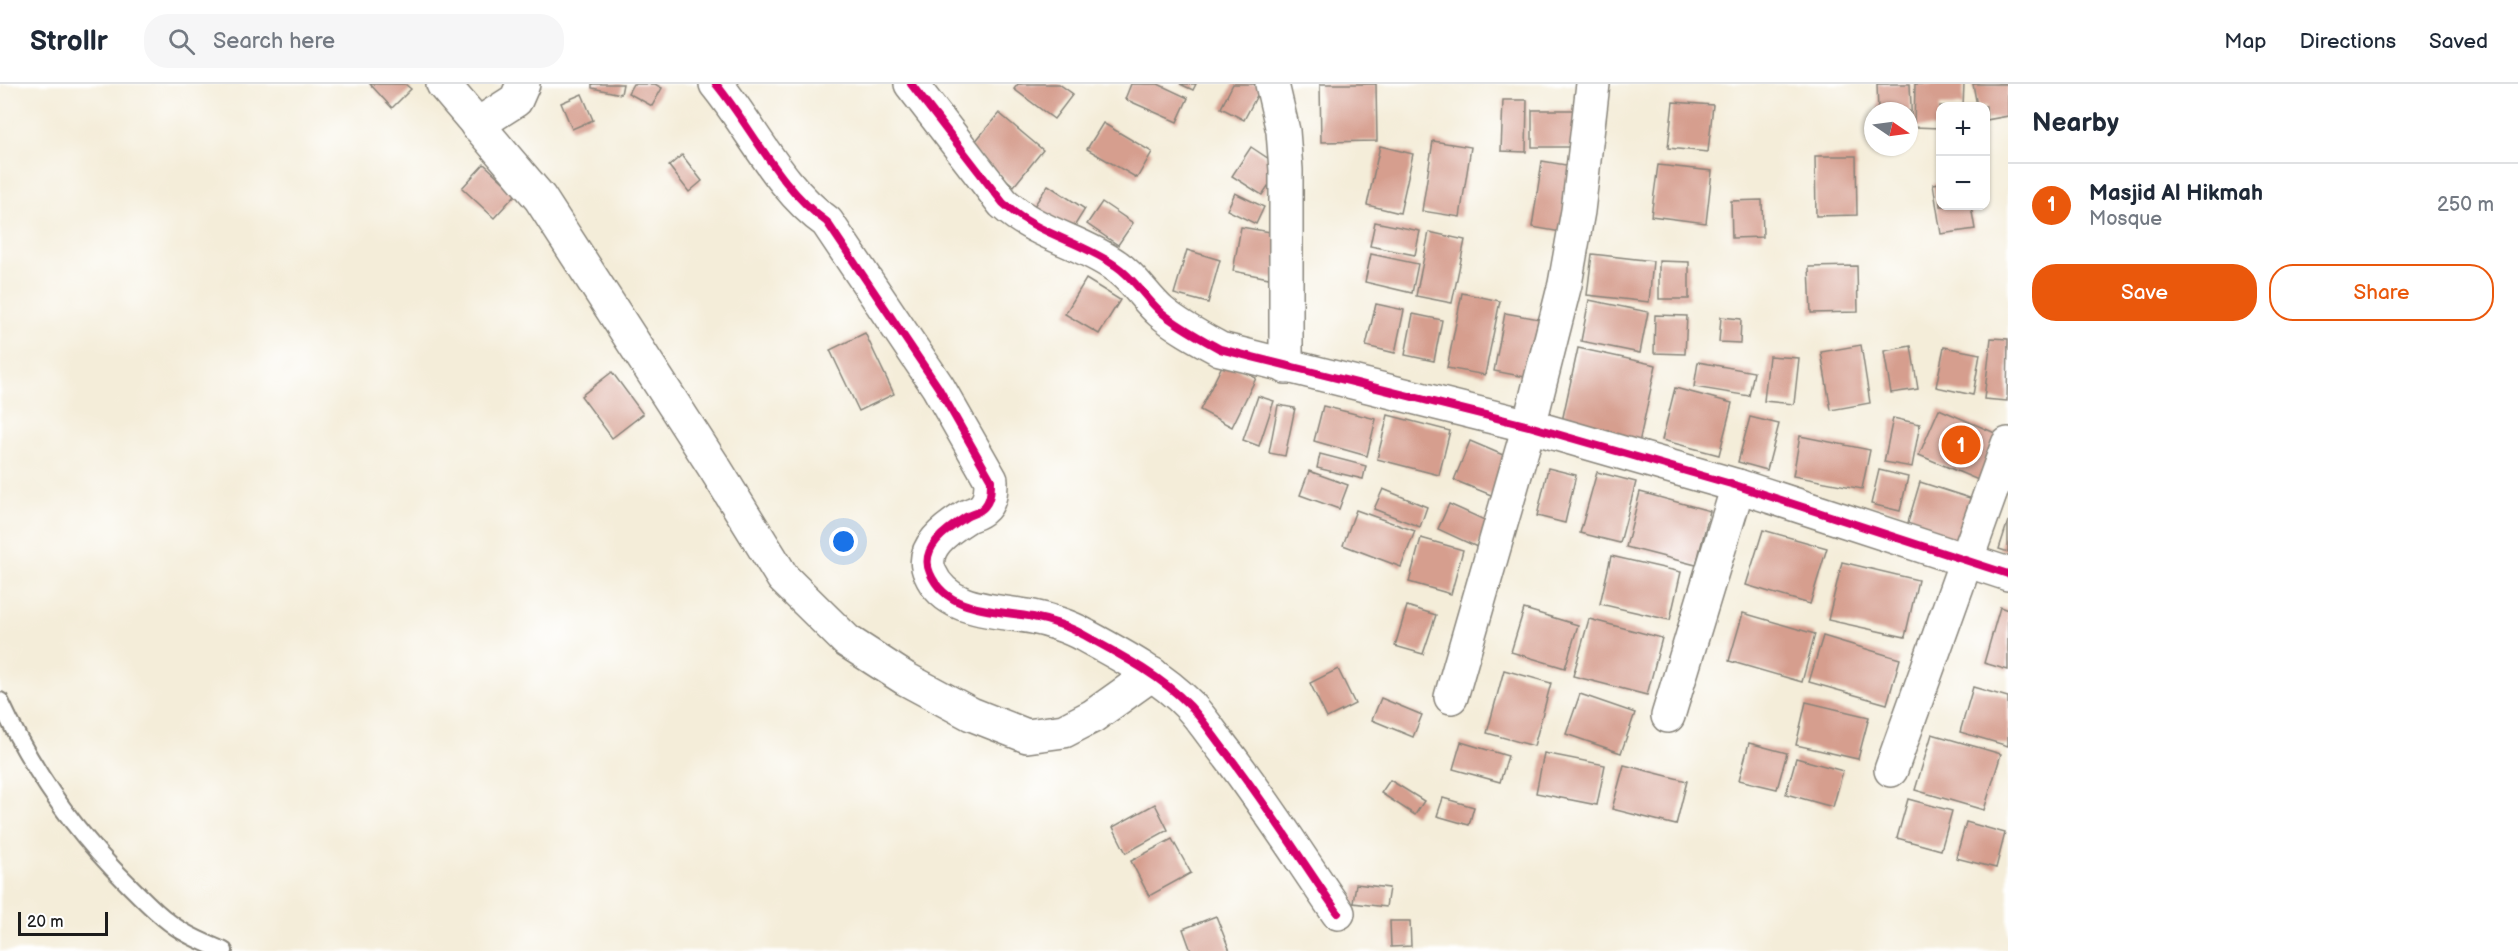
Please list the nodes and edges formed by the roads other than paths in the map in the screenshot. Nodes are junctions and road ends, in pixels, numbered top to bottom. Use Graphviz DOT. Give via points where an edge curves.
graph roads {
  1 [pos="443,84"];
  2 [pos="523,84"];
  3 [pos="716,84"];
  4 [pos="911,84"];
  5 [pos="1272,84"];
  6 [pos="1593,84"];
  7 [pos="477,125"];
  8 [pos="1286,367"];
  9 [pos="1529,426"];
  10 [pos="2008,444"];
  11 [pos="1738,486"];
  12 [pos="1965,560"];
  13 [pos="2008,574"];
  14 [pos="1152,674"];
  15 [pos="1451,697"];
  16 [pos="0,701"];
  17 [pos="1668,716"];
  18 [pos="1890,770"];
  19 [pos="1338,913"];
  20 [pos="224,951"];
  1 -- 7 [label="street"];
  2 -- 7 [label="street" via="516,100"];
  3 -- 14 [label="street" via="788,185 827,222 938,387 991,480 991,495 983,509 939,538 927,557 930,573 947,597 972,608 1036,617 1082,634"];
  4 -- 8 [label="street" via="1016,215 1116,266 1161,312 1189,332 1220,349"];
  5 -- 8 [label="street" via="1283,131 1286,170"];
  6 -- 9 [label="street" via="1565,284"];
  7 -- 14 [label="street" via="540,198 783,578 847,641 971,714 1027,736 1064,731 1093,716"];
  8 -- 9 [label="street"];
  9 -- 11 [label="street"];
  9 -- 15 [label="street"];
  10 -- 12 [label="street"];
  11 -- 12 [label="street"];
  11 -- 17 [label="street"];
  12 -- 13 [label="street"];
  12 -- 18 [label="street"];
  14 -- 19 [label="street" via="1190,706 1255,790"];
  16 -- 20 [label="lane" via="28,758 94,850 148,904 182,931"];
}
